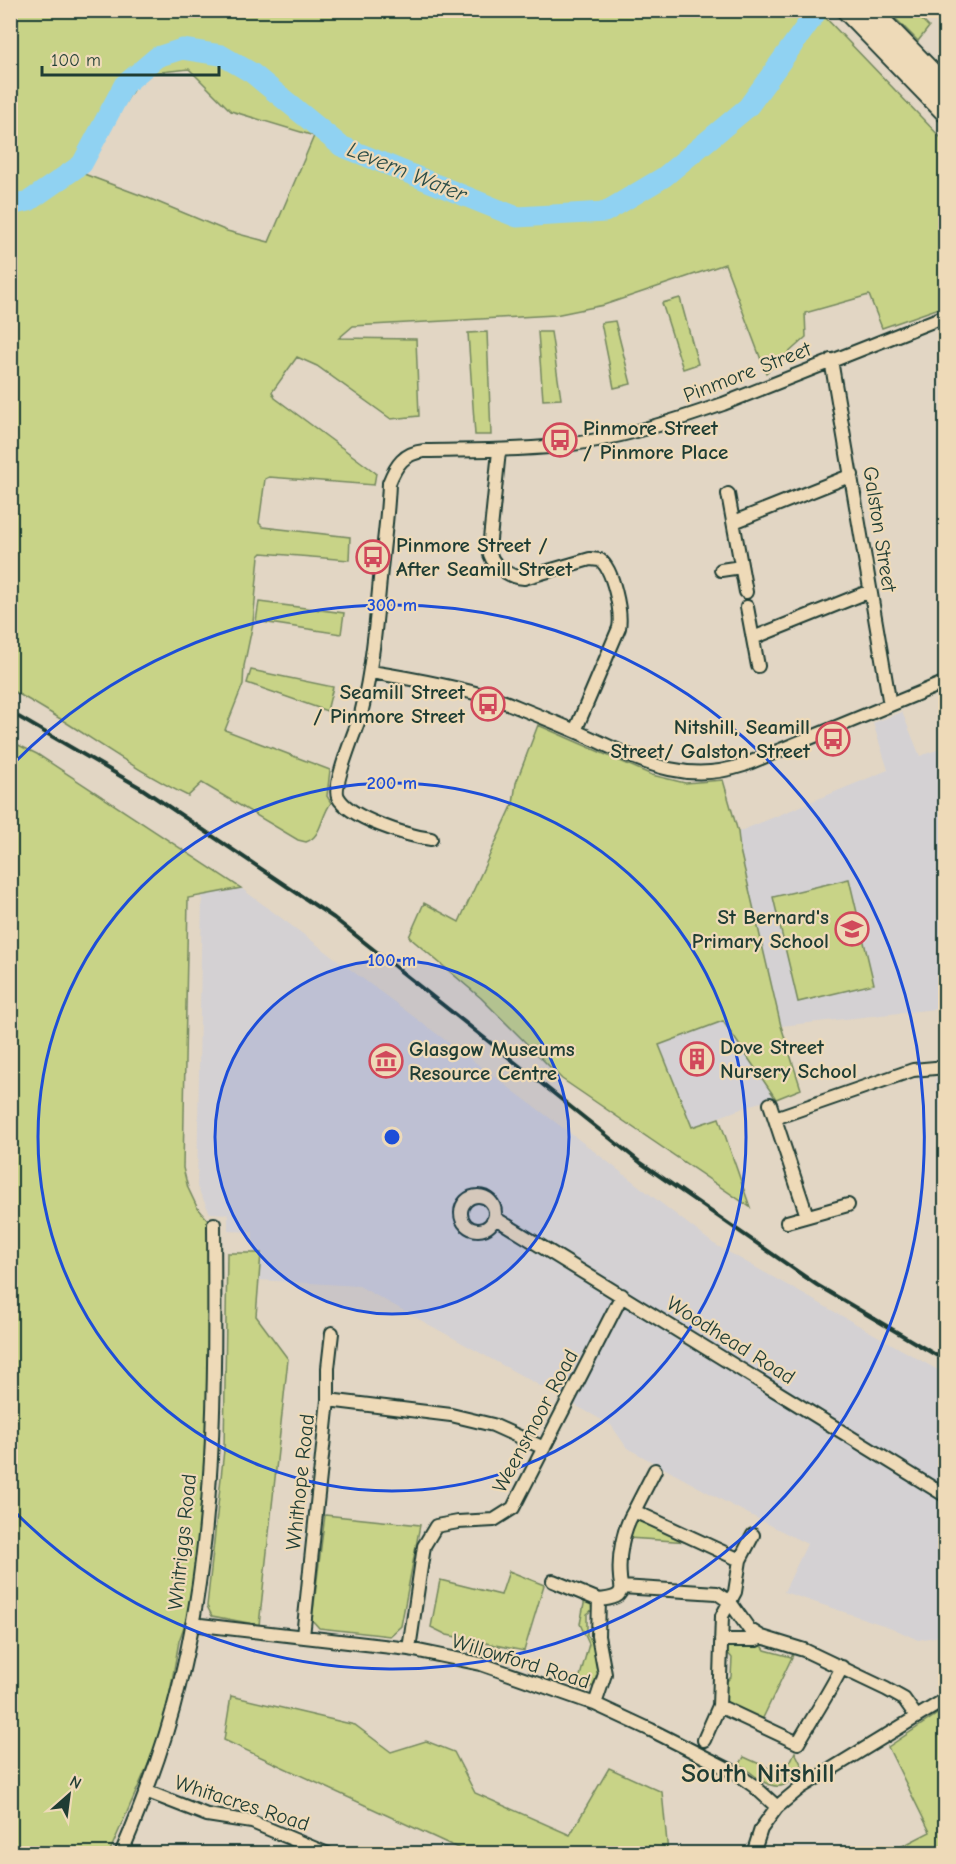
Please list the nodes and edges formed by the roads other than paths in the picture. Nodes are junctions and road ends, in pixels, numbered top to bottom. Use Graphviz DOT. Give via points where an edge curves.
graph roads {
  1 [pos="847,10"];
  2 [pos="870,10"];
  3 [pos="945,88"];
  4 [pos="945,112"];
  5 [pos="944,323"];
  6 [pos="831,360"];
  7 [pos="499,451"];
  8 [pos="852,475"];
  9 [pos="728,494"];
  10 [pos="734,522"];
  11 [pos="741,567"];
  12 [pos="721,570"];
  13 [pos="870,591"];
  14 [pos="746,592"];
  15 [pos="747,607"];
  16 [pos="753,638"];
  17 [pos="758,666"];
  18 [pos="371,672"];
  19 [pos="945,682"];
  20 [pos="890,705"];
  21 [pos="575,731"];
  22 [pos="431,839"];
  23 [pos="945,1067"];
  24 [pos="770,1104"];
  25 [pos="775,1118"];
  26 [pos="848,1205"];
  27 [pos="807,1216"];
  28 [pos="495,1218"];
  29 [pos="787,1222"];
  30 [pos="214,1224"];
  31 [pos="622,1296"];
  32 [pos="332,1333"];
  33 [pos="328,1400"];
  34 [pos="544,1448"];
  35 [pos="655,1470"];
  36 [pos="945,1496"];
  37 [pos="634,1511"];
  38 [pos="753,1534"];
  39 [pos="740,1560"];
  40 [pos="553,1581"];
  41 [pos="622,1587"];
  42 [pos="599,1600"];
  43 [pos="730,1602"];
  44 [pos="192,1624"];
  45 [pos="303,1635"];
  46 [pos="762,1637"];
  47 [pos="721,1640"];
  48 [pos="409,1649"];
  49 [pos="842,1667"];
  50 [pos="945,1699"];
  51 [pos="595,1704"];
  52 [pos="719,1706"];
  53 [pos="916,1716"];
  54 [pos="704,1740"];
  55 [pos="148,1792"];
  56 [pos="777,1807"];
  57 [pos="324,1853"];
  58 [pos="121,1854"];
  59 [pos="753,1854"];
  1 -- 4 [label="main road"];
  2 -- 3 [label="main road"];
  5 -- 6 [label="street, Pinmore Street"];
  6 -- 7 [label="street, Pinmore Street" via="723,404 639,430 560,446"];
  6 -- 8 [label="street, Galston Street"];
  7 -- 18 [label="street, Pinmore Street" via="416,452 397,465 389,483"];
  7 -- 21 [label="street" via="489,549 492,560 518,578 590,559 600,560 609,570 619,628"];
  8 -- 10 [label="street"];
  8 -- 13 [label="street, Galston Street"];
  9 -- 10 [label="street"];
  10 -- 11 [label="street"];
  11 -- 12 [label="street"];
  11 -- 14 [label="street"];
  13 -- 16 [label="street"];
  13 -- 20 [label="street, Galston Street"];
  15 -- 16 [label="street"];
  16 -- 17 [label="street"];
  18 -- 21 [label="street" via="475,692"];
  18 -- 22 [label="street, Pinmore Street" via="336,793 349,808 373,821"];
  19 -- 20 [label="street"];
  20 -- 21 [label="street" via="744,765 714,772 664,769"];
  23 -- 25 [label="street" via="913,1070"];
  24 -- 25 [label="street"];
  25 -- 27 [label="street"];
  26 -- 27 [label="street"];
  27 -- 29 [label="street"];
  28 -- 31 [label="street, Woodhead Road"];
  30 -- 44 [label="street, Whitriggs Road" via="209,1492"];
  31 -- 34 [label="street, Weensmoor Road"];
  31 -- 36 [label="street, Woodhead Road"];
  32 -- 33 [label="street, Whithope Road"];
  33 -- 34 [label="street" via="451,1414 493,1425"];
  33 -- 45 [label="street, Whithope Road"];
  34 -- 48 [label="street, Weensmoor Road" via="513,1508 494,1520 436,1526 424,1546"];
  35 -- 37 [label="street"];
  37 -- 39 [label="street"];
  37 -- 41 [label="street" via="624,1533"];
  38 -- 39 [label="street"];
  39 -- 43 [label="street"];
  40 -- 42 [label="street"];
  41 -- 42 [label="street" via="615,1597"];
  41 -- 43 [label="street" via="717,1593"];
  42 -- 51 [label="street" via="598,1636 605,1674"];
  43 -- 46 [label="street" via="749,1629"];
  43 -- 47 [label="street" via="722,1616"];
  44 -- 45 [label="street, Willowford Road"];
  44 -- 55 [label="street, Whitriggs Road"];
  45 -- 48 [label="street, Willowford Road"];
  46 -- 47 [label="street"];
  46 -- 49 [label="street"];
  47 -- 52 [label="street"];
  48 -- 51 [label="street, Willowford Road" via="481,1664"];
  49 -- 52 [label="street" via="798,1743"];
  49 -- 53 [label="street" via="904,1699"];
  50 -- 53 [label="street"];
  51 -- 56 [label="street, Willowford Road" via="734,1772"];
  52 -- 54 [label="street"];
  53 -- 56 [label="street" via="800,1788"];
  55 -- 57 [label="street, Whitacres Road" via="207,1815 252,1822"];
  55 -- 58 [label="street, Whitriggs Road"];
  56 -- 59 [label="street" via="761,1829"];
}
